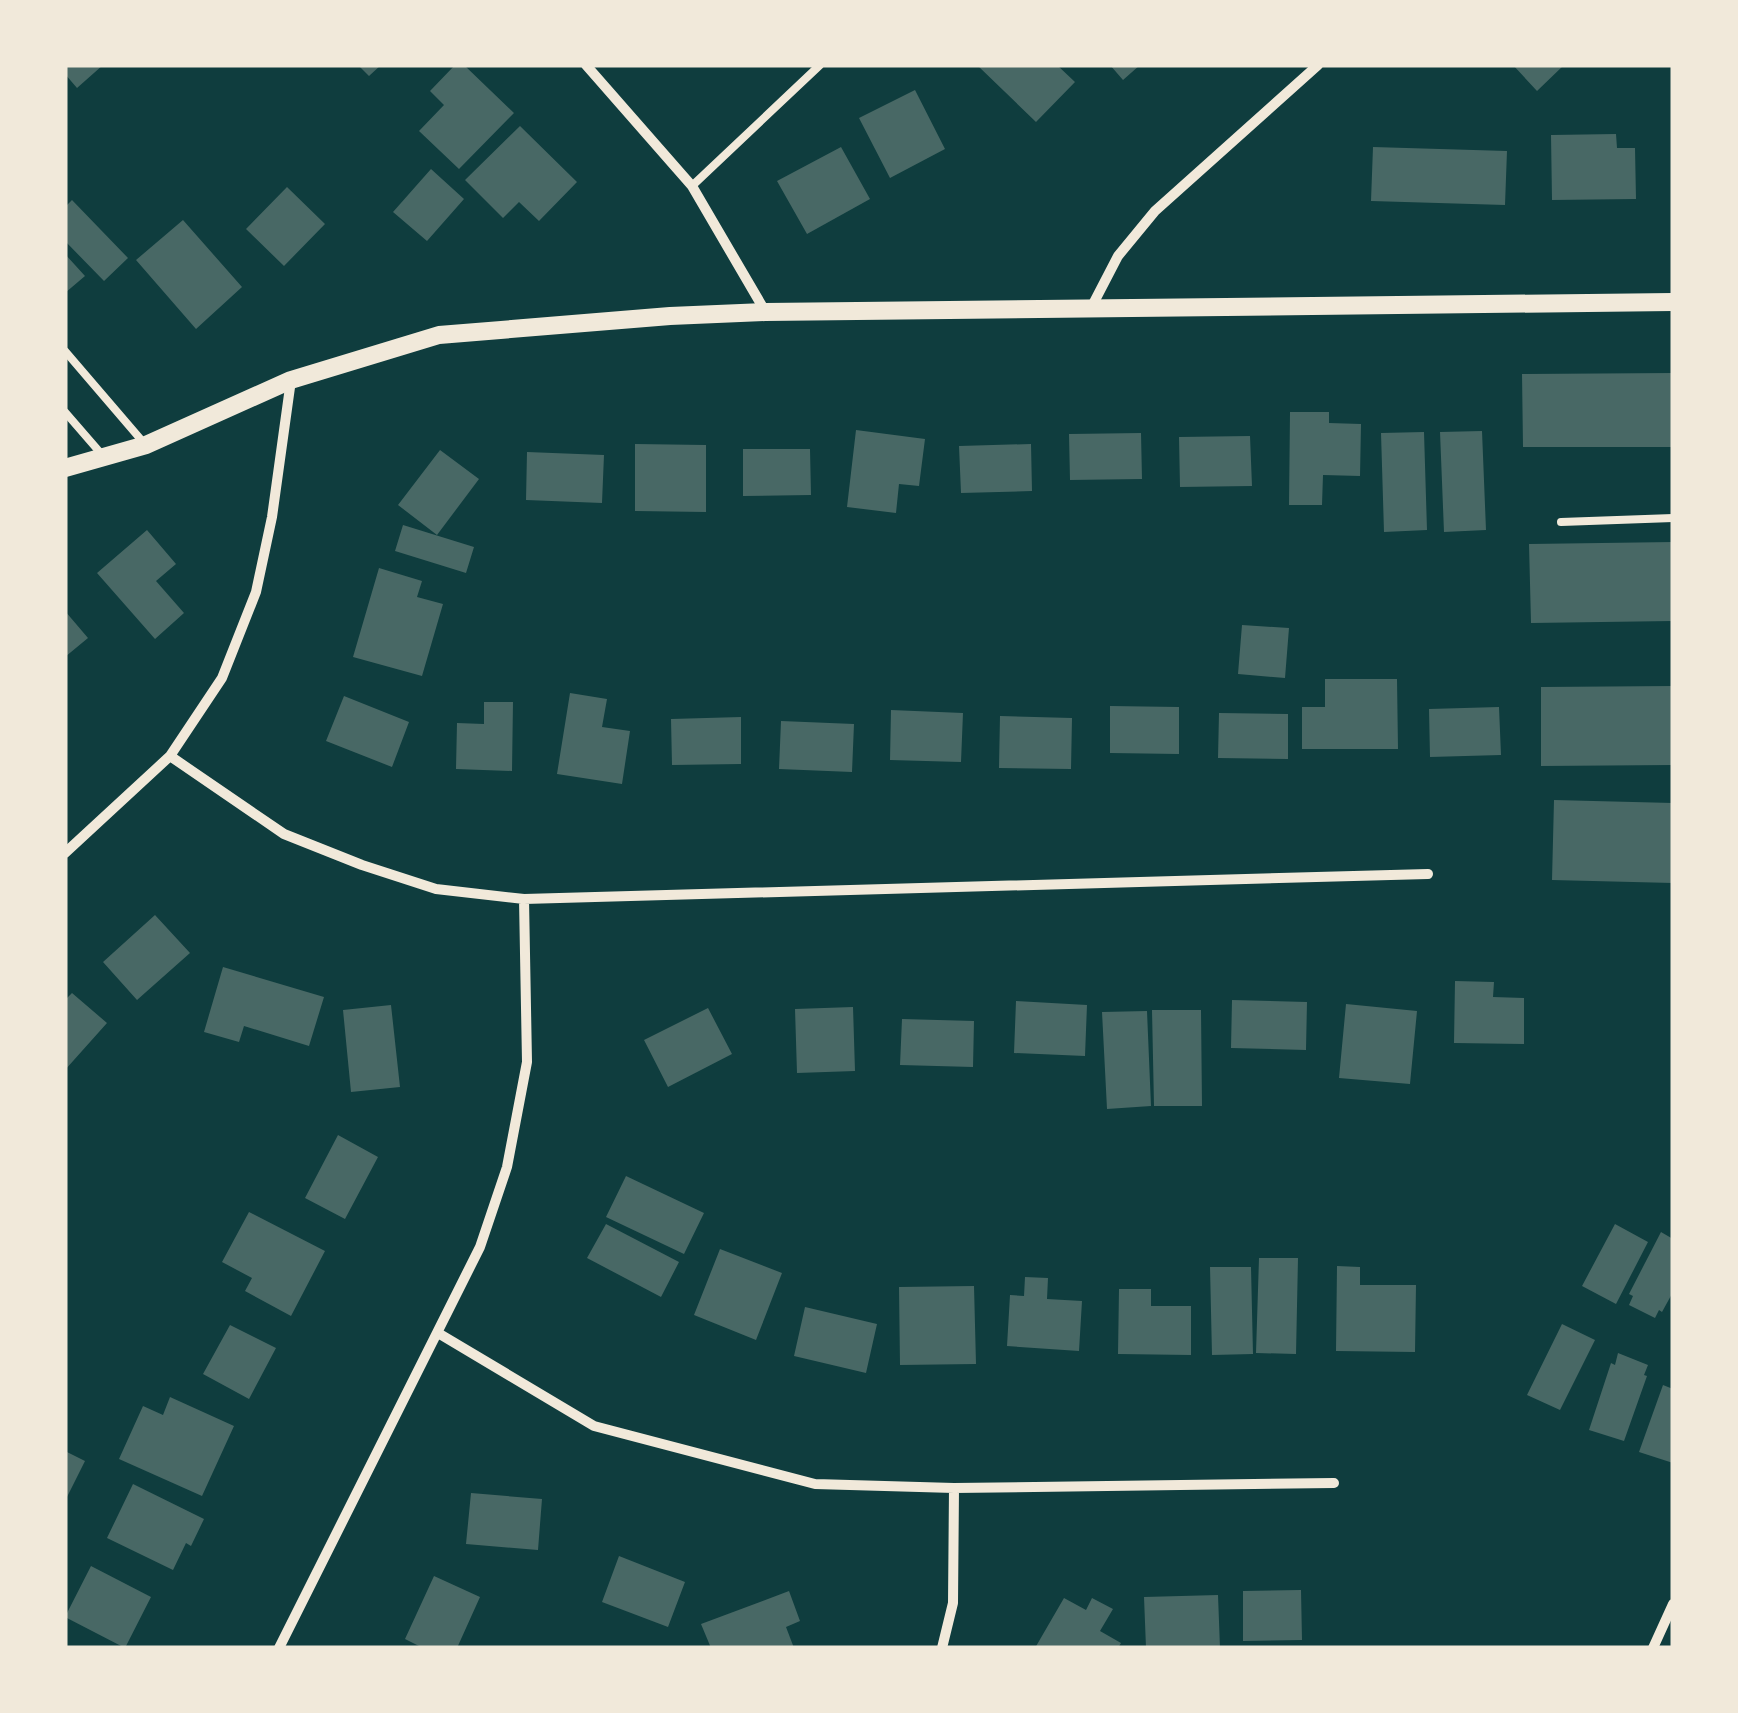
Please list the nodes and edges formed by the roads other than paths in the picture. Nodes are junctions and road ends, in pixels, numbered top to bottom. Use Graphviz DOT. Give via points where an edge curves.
graph roads {
  1 [pos="586,65"];
  2 [pos="820,65"];
  3 [pos="1318,65"];
  4 [pos="692,186"];
  5 [pos="1673,302"];
  6 [pos="1092,308"];
  7 [pos="765,312"];
  8 [pos="65,350"];
  9 [pos="291,380"];
  10 [pos="65,412"];
  11 [pos="146,446"];
  12 [pos="104,457"];
  13 [pos="65,468"];
  14 [pos="1673,518"];
  15 [pos="1561,522"];
  16 [pos="170,756"];
  17 [pos="65,853"];
  18 [pos="1428,874"];
  19 [pos="524,900"];
  20 [pos="438,1333"];
  21 [pos="1334,1483"];
  22 [pos="954,1488"];
  23 [pos="1673,1604"];
  24 [pos="280,1648"];
  25 [pos="942,1648"];
  26 [pos="1653,1648"];
  1 -- 4 [label="street"];
  2 -- 4 [label="lane"];
  3 -- 6 [label="street" via="1154,211 1118,256"];
  4 -- 7 [label="street"];
  5 -- 6 [label="street"];
  6 -- 7 [label="street"];
  7 -- 9 [label="street" via="439,335"];
  8 -- 11 [label="lane"];
  9 -- 11 [label="street"];
  9 -- 16 [label="street" via="256,592 222,678"];
  10 -- 12 [label="lane"];
  11 -- 12 [label="street"];
  12 -- 13 [label="street"];
  14 -- 15 [label="lane"];
  16 -- 17 [label="street"];
  16 -- 19 [label="street" via="284,834 362,866 436,890"];
  18 -- 19 [label="street"];
  19 -- 20 [label="street" via="527,1062 507,1167 480,1247"];
  20 -- 22 [label="street" via="594,1426 816,1484"];
  20 -- 24 [label="street"];
  21 -- 22 [label="street"];
  22 -- 25 [label="street" via="952,1603"];
  23 -- 26 [label="street"];
}
